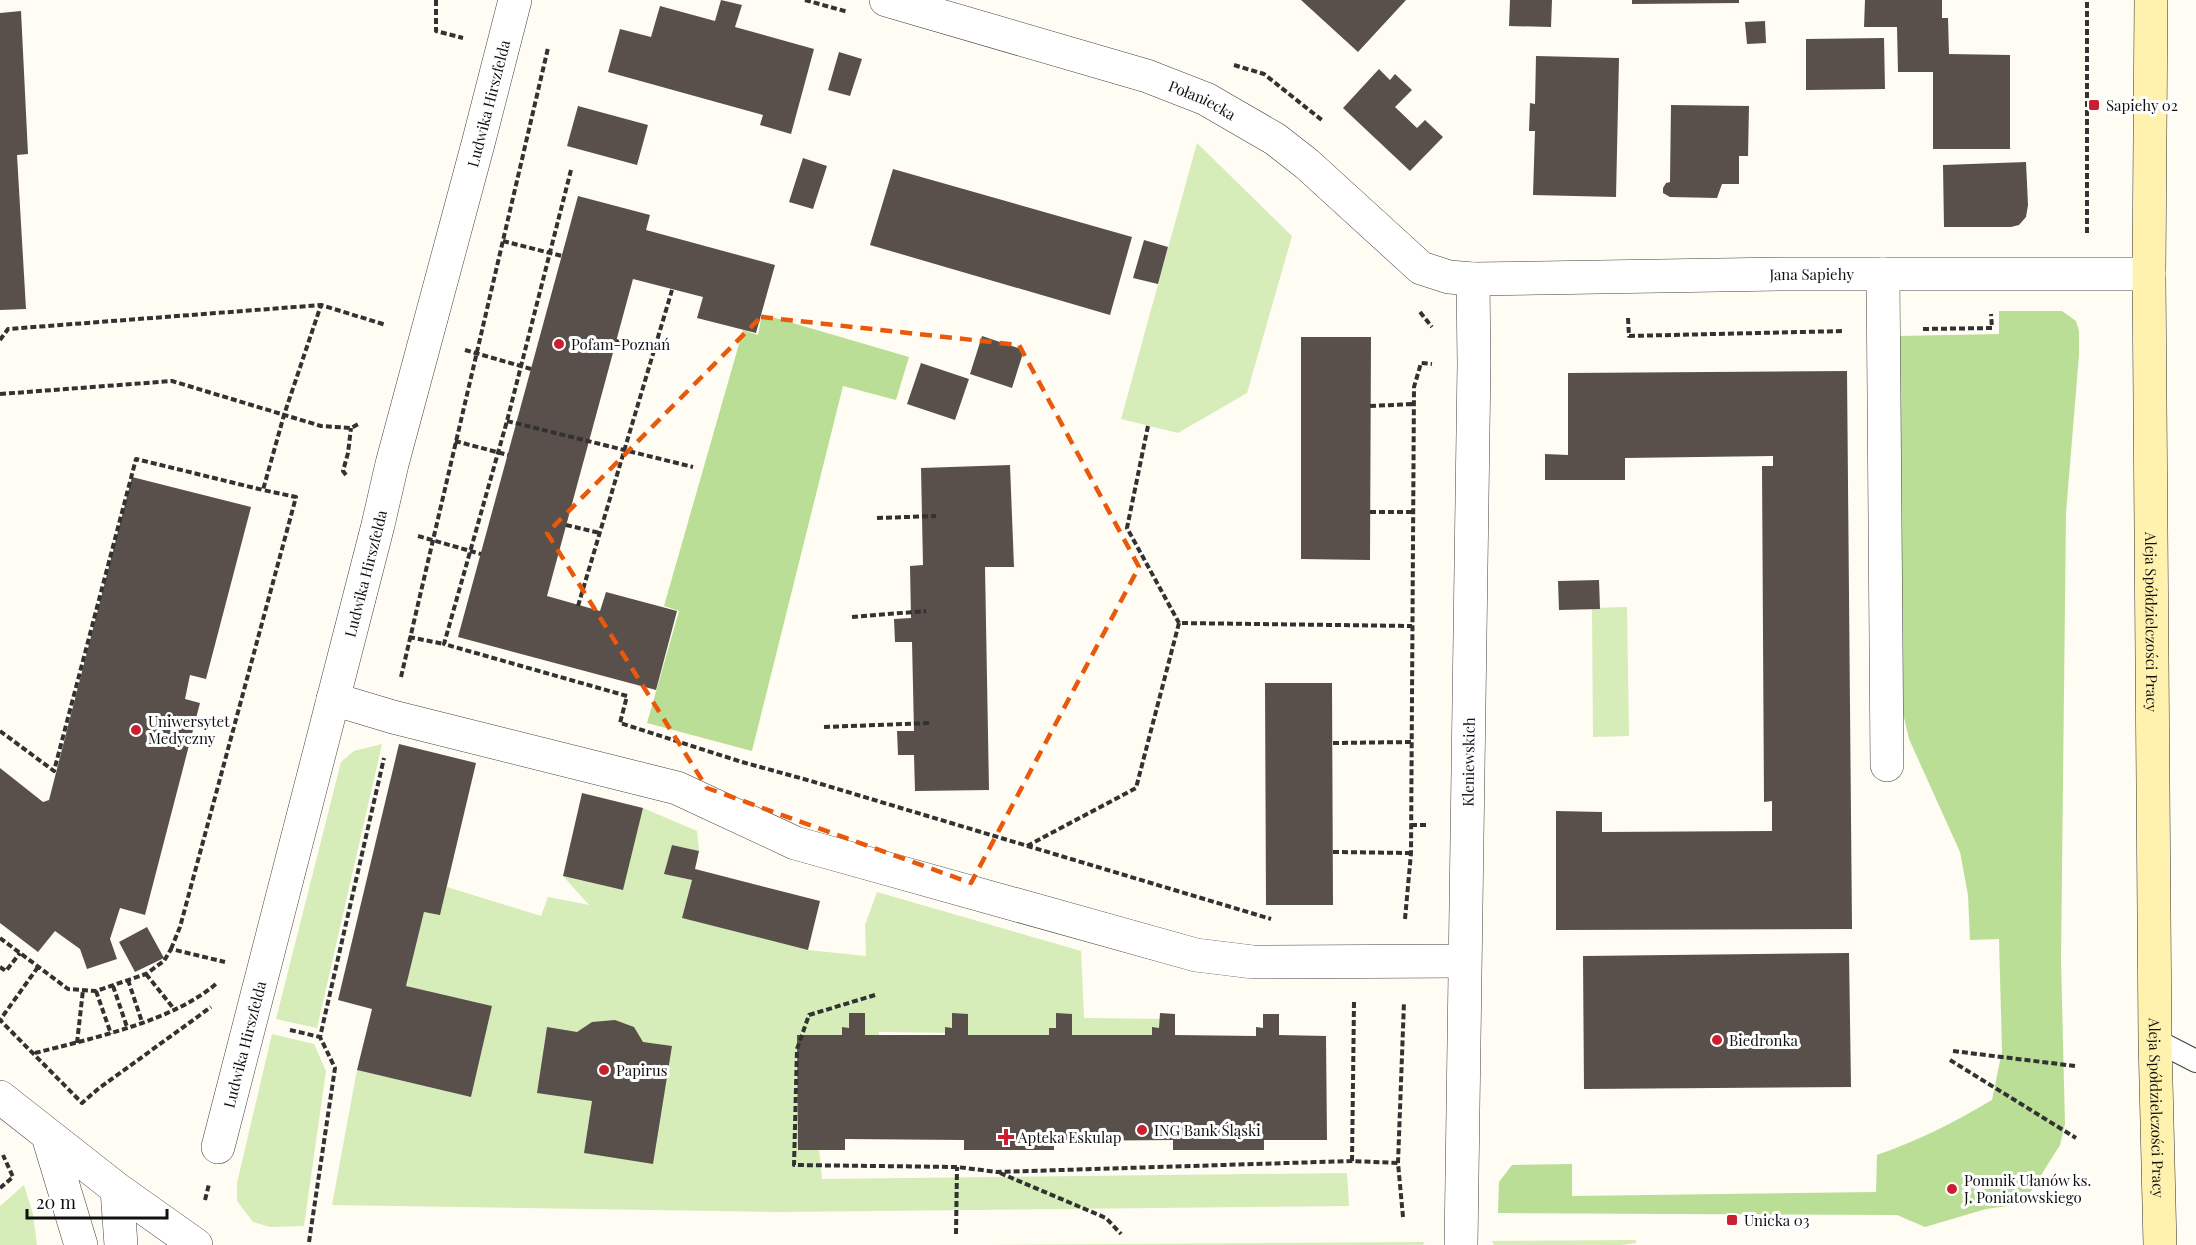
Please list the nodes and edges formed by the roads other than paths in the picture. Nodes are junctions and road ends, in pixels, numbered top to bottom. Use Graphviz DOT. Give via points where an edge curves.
graph roads {
  1 [pos="515,0"];
  2 [pos="886,0"];
  3 [pos="2151,0"];
  4 [pos="1883,274"];
  5 [pos="2149,274"];
  6 [pos="1473,279"];
  7 [pos="333,699"];
  8 [pos="1887,765"];
  9 [pos="1464,961"];
  10 [pos="2155,1040"];
  11 [pos="2196,1061"];
  12 [pos="0,1097"];
  13 [pos="48,1136"];
  14 [pos="218,1147"];
  15 [pos="117,1189"];
  16 [pos="81,1245"];
  17 [pos="121,1245"];
  18 [pos="196,1245"];
  19 [pos="1461,1245"];
  20 [pos="2160,1245"];
  1 -- 7 [label="street, Ludwika Hirszfelda"];
  2 -- 6 [label="street, Połaniecka" via="1147,76 1206,99 1275,139 1307,164 1421,268 1449,277"];
  3 -- 5 [label="main road, Aleja Spółdzielczości Pracy"];
  4 -- 5 [label="street, Jana Sapiehy"];
  4 -- 6 [label="street, Jana Sapiehy"];
  4 -- 8 [label="street"];
  5 -- 10 [label="main road, Aleja Spółdzielczości Pracy"];
  6 -- 9 [label="street, Kleniewskich"];
  7 -- 9 [label="street" via="677,788 795,843 1196,955 1253,962"];
  7 -- 14 [label="street, Ludwika Hirszfelda"];
  9 -- 19 [label="street, Kleniewskich"];
  10 -- 11 [label="lane"];
  10 -- 20 [label="main road, Aleja Spółdzielczości Pracy"];
  12 -- 13 [label="street"];
  13 -- 15 [label="street"];
  13 -- 16 [label="street"];
  15 -- 17 [label="street"];
  15 -- 18 [label="street"];
}
